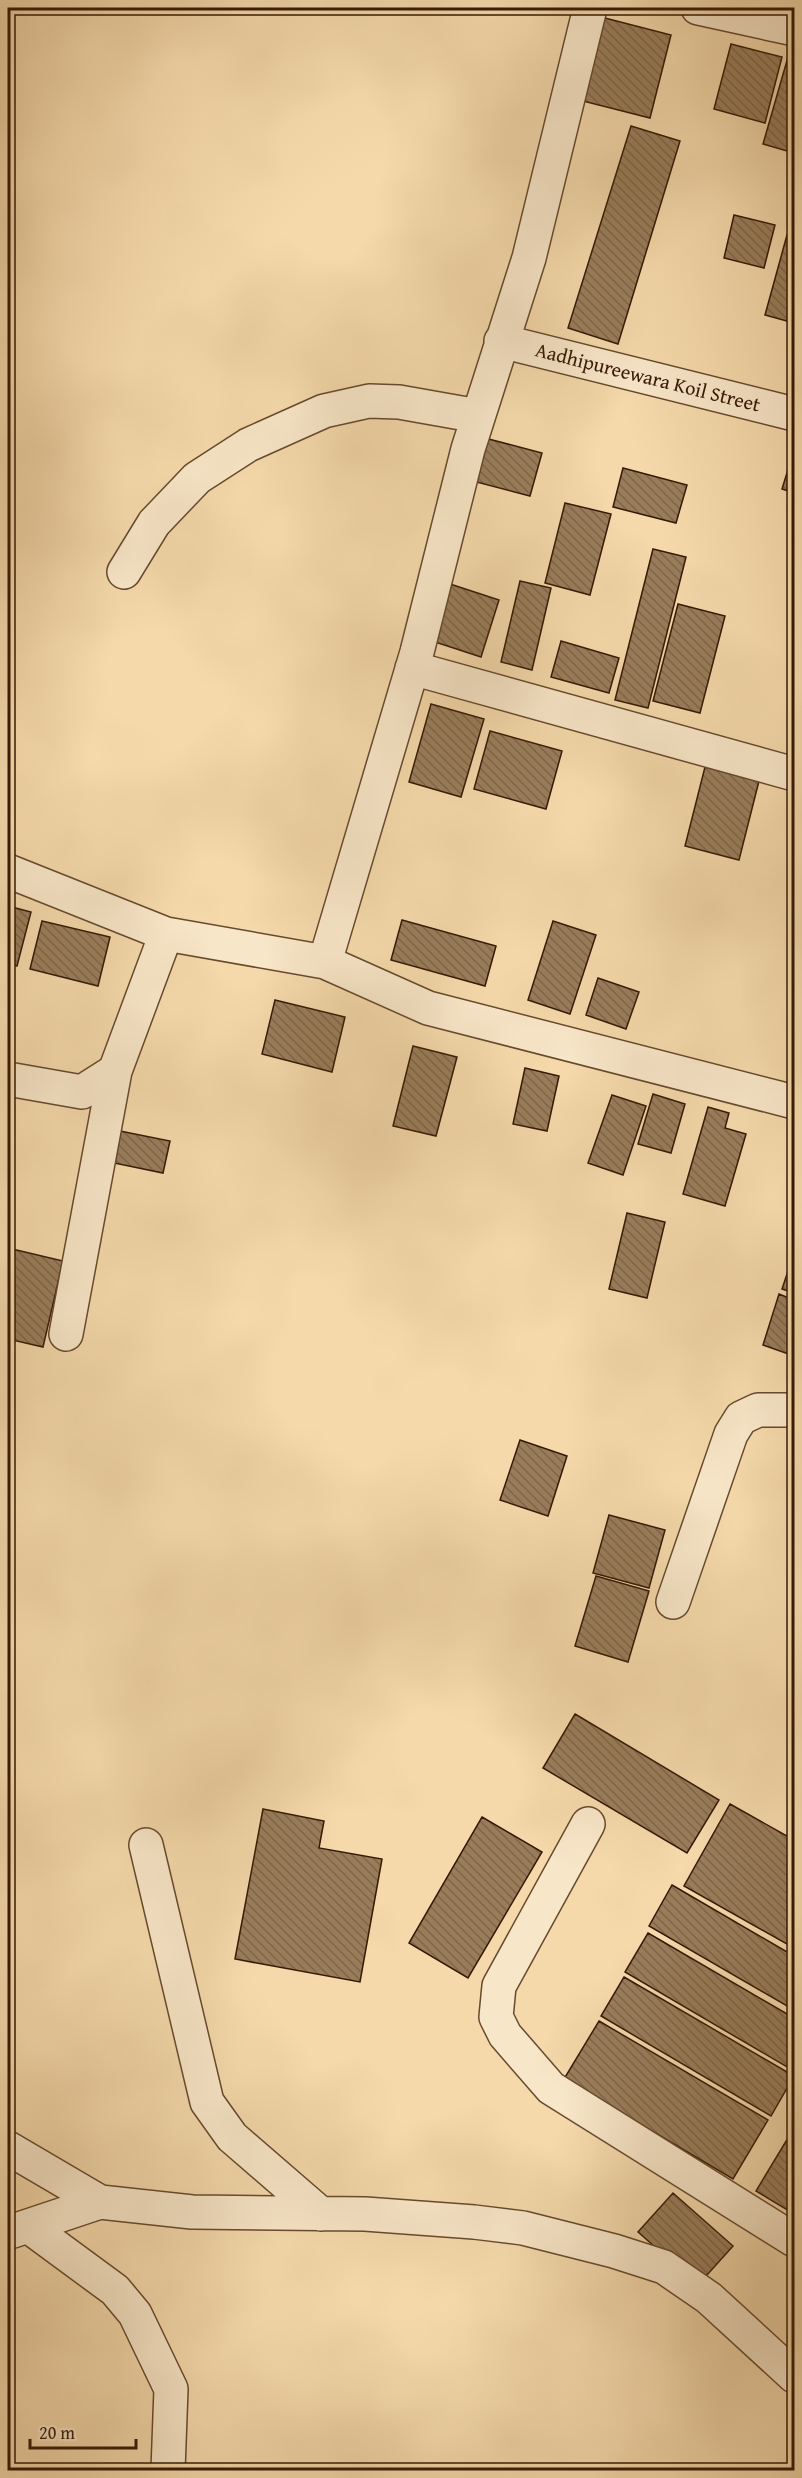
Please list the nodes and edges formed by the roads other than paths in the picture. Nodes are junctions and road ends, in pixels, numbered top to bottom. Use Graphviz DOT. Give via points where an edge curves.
graph roads {
  1 [pos="590,8"];
  2 [pos="698,8"];
  3 [pos="795,30"];
  4 [pos="501,341"];
  5 [pos="795,414"];
  6 [pos="478,416"];
  7 [pos="124,572"];
  8 [pos="412,668"];
  9 [pos="795,774"];
  10 [pos="8,870"];
  11 [pos="166,934"];
  12 [pos="324,962"];
  13 [pos="115,1071"];
  14 [pos="8,1079"];
  15 [pos="795,1102"];
  16 [pos="66,1334"];
  17 [pos="795,1410"];
  18 [pos="673,1602"];
  19 [pos="588,1824"];
  20 [pos="146,1845"];
  21 [pos="8,2148"];
  22 [pos="100,2202"];
  23 [pos="321,2214"];
  24 [pos="18,2230"];
  25 [pos="795,2240"];
  26 [pos="795,2376"];
  27 [pos="168,2470"];
  1 -- 4 [label="street" via="529,258"];
  2 -- 3 [label="street"];
  4 -- 5 [label="street, Aadhipureewara Koil Street"];
  4 -- 6 [label="street"];
  6 -- 7 [label="street" via="399,402 369,401 324,411 248,445 197,478 154,523"];
  6 -- 8 [label="street"];
  8 -- 9 [label="street"];
  8 -- 12 [label="street"];
  10 -- 11 [label="street"];
  11 -- 12 [label="street"];
  11 -- 13 [label="street"];
  12 -- 15 [label="street" via="428,1008"];
  13 -- 14 [label="street" via="82,1092"];
  13 -- 16 [label="street"];
  17 -- 18 [label="street" via="759,1410 741,1418 731,1434"];
  19 -- 25 [label="street" via="499,1986 496,2017 505,2035 551,2088"];
  20 -- 23 [label="street" via="207,2102 232,2138"];
  21 -- 22 [label="street"];
  22 -- 23 [label="street" via="192,2212"];
  22 -- 24 [label="street"];
  23 -- 26 [label="street" via="523,2228 664,2267 709,2298"];
  24 -- 27 [label="street" via="115,2290 135,2314 171,2389"];
}
